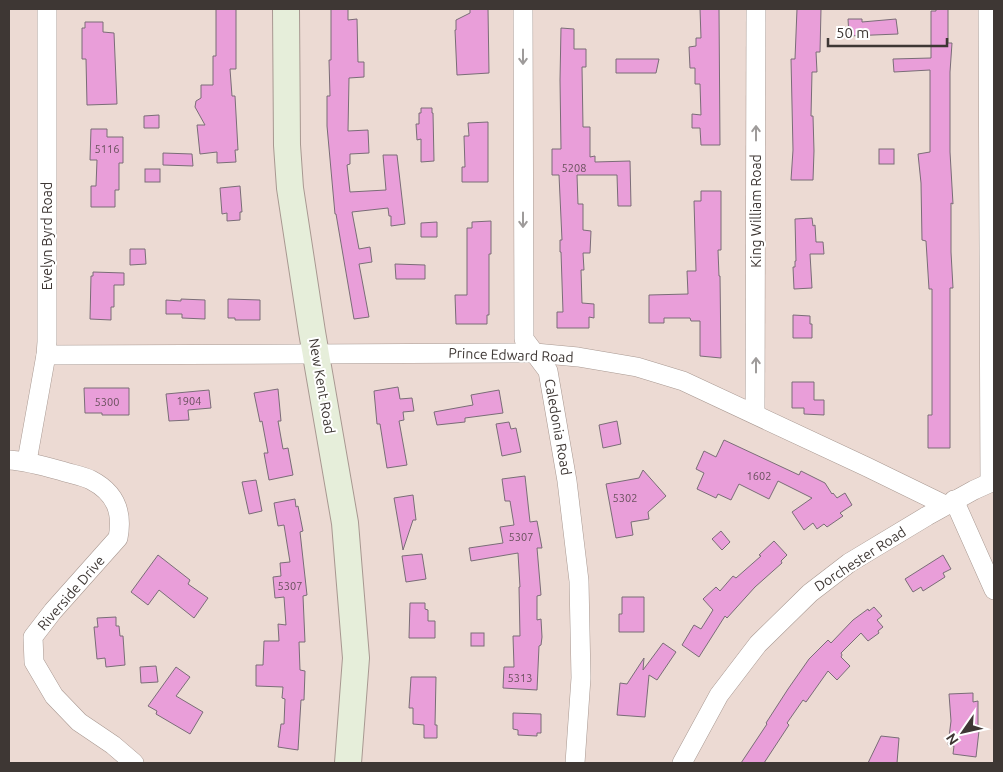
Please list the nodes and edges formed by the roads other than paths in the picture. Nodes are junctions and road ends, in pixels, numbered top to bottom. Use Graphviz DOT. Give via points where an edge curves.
graph roads {
  1 [pos="47,9"];
  2 [pos="286,9"];
  3 [pos="523,9"];
  4 [pos="756,9"];
  5 [pos="988,9"];
  6 [pos="535,353"];
  7 [pos="316,354"];
  8 [pos="46,355"];
  9 [pos="755,414"];
  10 [pos="18,460"];
  11 [pos="992,482"];
  12 [pos="950,503"];
  13 [pos="994,590"];
  14 [pos="134,763"];
  15 [pos="348,763"];
  16 [pos="575,763"];
  17 [pos="682,763"];
  1 -- 8 [label="street, Evelyn Byrd Road"];
  2 -- 7 [label="street, New Kent Road" via="288,168"];
  3 -- 6 [label="street, Caledonia Road, one-way" via="524,339"];
  9 -- 4 [label="street, King William Road, one-way"];
  5 -- 11 [label="street"];
  6 -- 7 [label="street, Prince Edward Road"];
  6 -- 9 [label="street, Prince Edward Road" via="638,367 683,381"];
  6 -- 16 [label="street, Caledonia Road" via="548,371 567,481 579,581 581,678"];
  7 -- 8 [label="street, Prince Edward Road"];
  7 -- 15 [label="street, New Kent Road" via="345,523 356,658"];
  8 -- 10 [label="street, Evelyn Byrd Road"];
  9 -- 12 [label="street, Prince Edward Road"];
  10 -- 14 [label="street, Riverside Drive" via="91,480 105,491 119,510 118,538 34,638 34,662 54,696 72,715"];
  11 -- 12 [label="street, Dorchester Road"];
  12 -- 13 [label="street"];
  12 -- 17 [label="street, Dorchester Road" via="849,563 810,593 758,644 719,695"];
}
